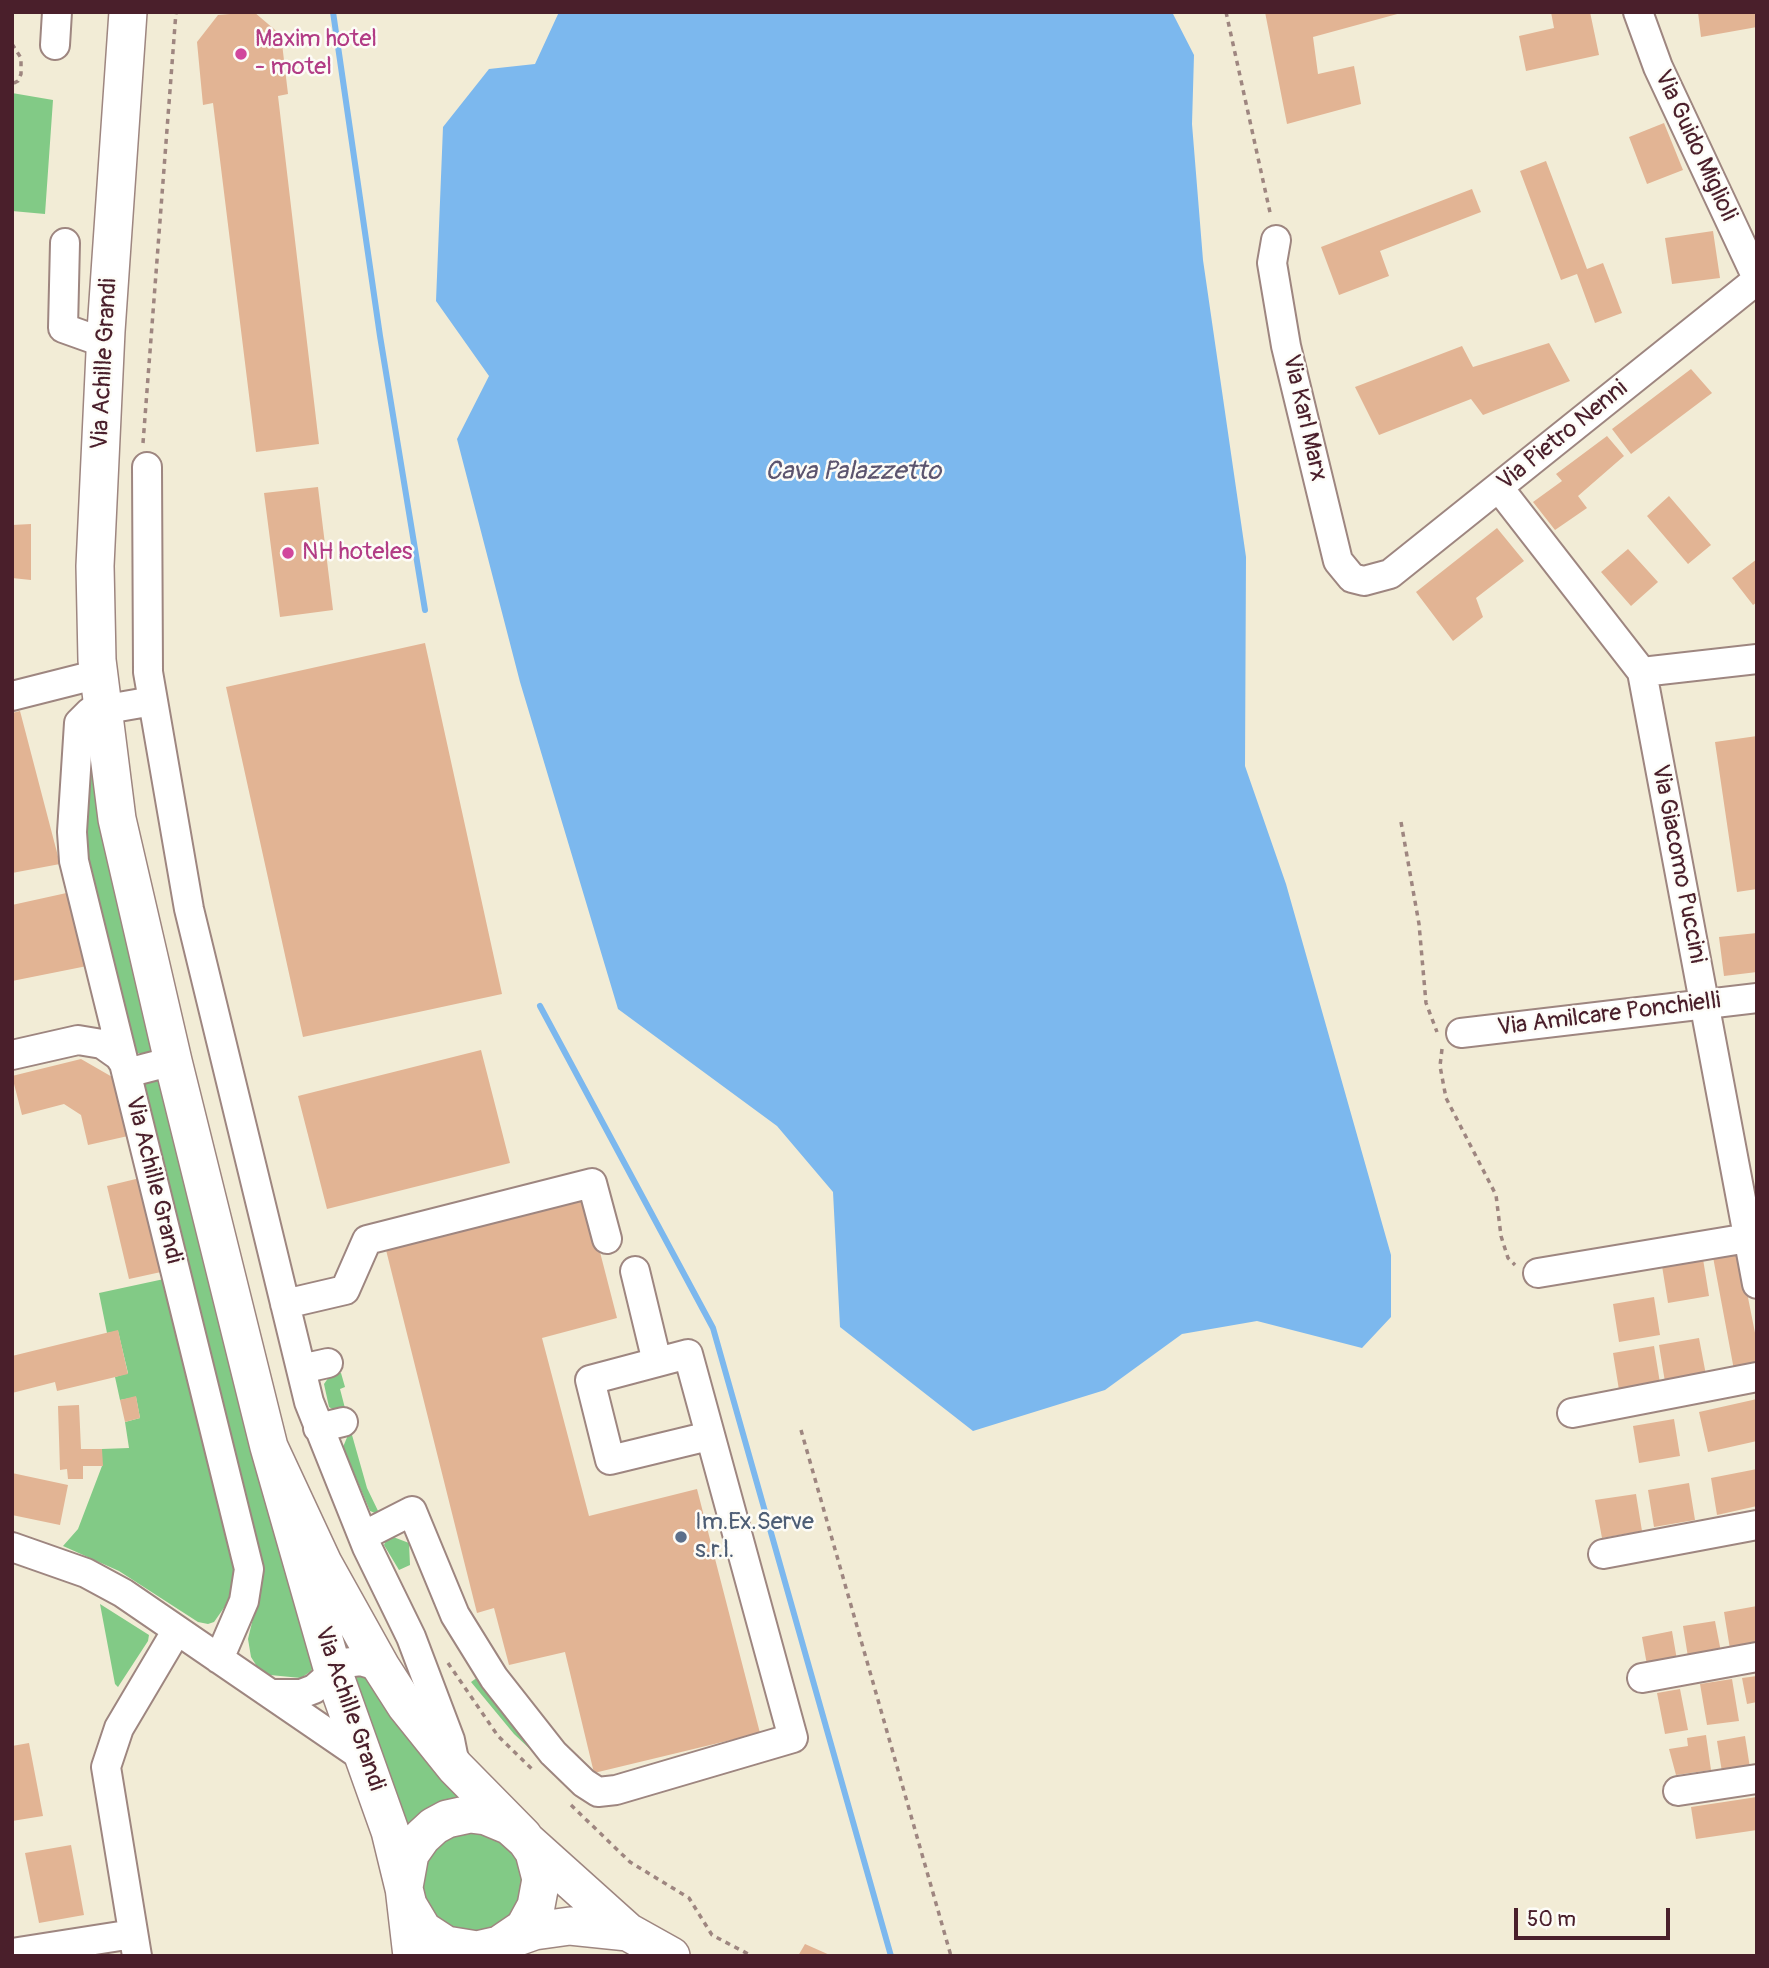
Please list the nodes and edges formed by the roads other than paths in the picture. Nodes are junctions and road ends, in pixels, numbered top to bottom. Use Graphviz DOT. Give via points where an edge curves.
graph roads {
  1 [pos="57,12"];
  2 [pos="1638,12"];
  3 [pos="129,14"];
  4 [pos="55,45"];
  5 [pos="1276,240"];
  6 [pos="65,243"];
  7 [pos="1757,279"];
  8 [pos="105,343"];
  9 [pos="141,458"];
  10 [pos="1499,488"];
  11 [pos="1364,581"];
  12 [pos="1757,659"];
  13 [pos="1642,671"];
  14 [pos="101,692"];
  15 [pos="12,696"];
  16 [pos="153,701"];
  17 [pos="1757,998"];
  18 [pos="109,999"];
  19 [pos="1704,1004"];
  20 [pos="1454,1036"];
  21 [pos="69,1041"];
  22 [pos="12,1055"];
  23 [pos="173,1061"];
  24 [pos="126,1069"];
  25 [pos="1748,1238"];
  26 [pos="607,1239"];
  27 [pos="635,1271"];
  28 [pos="1538,1273"];
  29 [pos="1757,1284"];
  30 [pos="285,1304"];
  31 [pos="657,1362"];
  32 [pos="1757,1377"];
  33 [pos="1572,1413"];
  34 [pos="709,1436"];
  35 [pos="269,1447"];
  36 [pos="1757,1525"];
  37 [pos="363,1536"];
  38 [pos="12,1547"];
  39 [pos="1603,1554"];
  40 [pos="177,1630"];
  41 [pos="1757,1657"];
  42 [pos="219,1659"];
  43 [pos="380,1667"];
  44 [pos="333,1671"];
  45 [pos="1642,1678"];
  46 [pos="275,1694"];
  47 [pos="365,1758"];
  48 [pos="455,1766"];
  49 [pos="1757,1779"];
  50 [pos="1678,1791"];
  51 [pos="519,1833"];
  52 [pos="405,1891"];
  53 [pos="628,1932"];
  54 [pos="135,1945"];
  55 [pos="500,1947"];
  56 [pos="12,1953"];
  57 [pos="412,1956"];
  58 [pos="671,1956"];
  1 -- 4 [label="street"];
  2 -- 7 [label="street, Via Guido Miglioli" via="1658,67"];
  3 -- 8 [label="main road, Via Achille Grandi"];
  5 -- 11 [label="street, Via Karl Marx" via="1272,264 1286,346 1338,561 1352,578"];
  6 -- 8 [label="street" via="63,328"];
  7 -- 10 [label="street, Via Pietro Nenni"];
  8 -- 14 [label="main road, Via Achille Grandi" via="95,566"];
  9 -- 16 [label="street" via="148,672"];
  10 -- 11 [label="street, Via Pietro Nenni" via="1390,574"];
  10 -- 13 [label="street, Via Giacomo Puccini"];
  12 -- 13 [label="street"];
  13 -- 19 [label="street, Via Giacomo Puccini"];
  14 -- 15 [label="street"];
  14 -- 16 [label="street"];
  14 -- 18 [label="street, Via Achille Grandi" via="79,723 72,832 74,861"];
  14 -- 23 [label="main road, Via Achille Grandi" via="117,819"];
  16 -- 30 [label="street" via="189,909"];
  17 -- 19 [label="street, Via Amilcare Ponchielli"];
  18 -- 21 [label="street" via="90,1027"];
  18 -- 24 [label="street, Via Achille Grandi"];
  19 -- 20 [label="street, Via Amilcare Ponchielli"];
  19 -- 25 [label="street, Via Giacomo Puccini"];
  21 -- 22 [label="street"];
  21 -- 24 [label="street" via="102,1044 119,1056"];
  23 -- 24 [label="street"];
  23 -- 35 [label="main road, Via Achille Grandi"];
  24 -- 42 [label="street, Via Achille Grandi" via="249,1569 244,1601"];
  25 -- 28 [label="street"];
  25 -- 29 [label="street, Via Giacomo Puccini"];
  26 -- 30 [label="street" via="592,1183 367,1240 345,1290"];
  27 -- 31 [label="street"];
  30 -- 37 [label="street" via="314,1366"];
  31 -- 34 [label="street" via="688,1354"];
  31 -- 34 [label="street" via="590,1380 610,1460"];
  32 -- 33 [label="street"];
  34 -- 37 [label="street" via="793,1738 616,1790 598,1792 584,1783 553,1753 494,1678 455,1615 412,1511"];
  35 -- 43 [label="main road, Via Achille Grandi" via="323,1563"];
  35 -- 44 [label="main road, Via Achille Grandi"];
  36 -- 39 [label="street"];
  37 -- 48 [label="street" via="411,1637 450,1740"];
  38 -- 40 [label="street" via="95,1578"];
  40 -- 42 [label="street"];
  40 -- 54 [label="street" via="118,1728 106,1767"];
  41 -- 45 [label="street"];
  42 -- 46 [label="street"];
  43 -- 44 [label="street" via="352,1661"];
  43 -- 48 [label="main road, Via Achille Grandi"];
  44 -- 46 [label="street" via="307,1692"];
  44 -- 47 [label="main road, Via Achille Grandi"];
  46 -- 47 [label="street"];
  47 -- 52 [label="main road, Via Achille Grandi"];
  48 -- 51 [label="main road, Via Achille Grandi"];
  49 -- 50 [label="street"];
  51 -- 52 [label="main road, Via Achille Grandi" via="498,1819 477,1814 438,1823 410,1854"];
  51 -- 53 [label="main road"];
  51 -- 55 [label="main road, Via Achille Grandi" via="536,1856 541,1886 532,1916"];
  52 -- 55 [label="main road, Via Achille Grandi" via="416,1921 446,1945 477,1950"];
  52 -- 57 [label="main road"];
  53 -- 55 [label="main road" via="569,1926"];
  53 -- 58 [label="main road"];
  54 -- 56 [label="street"];
}
